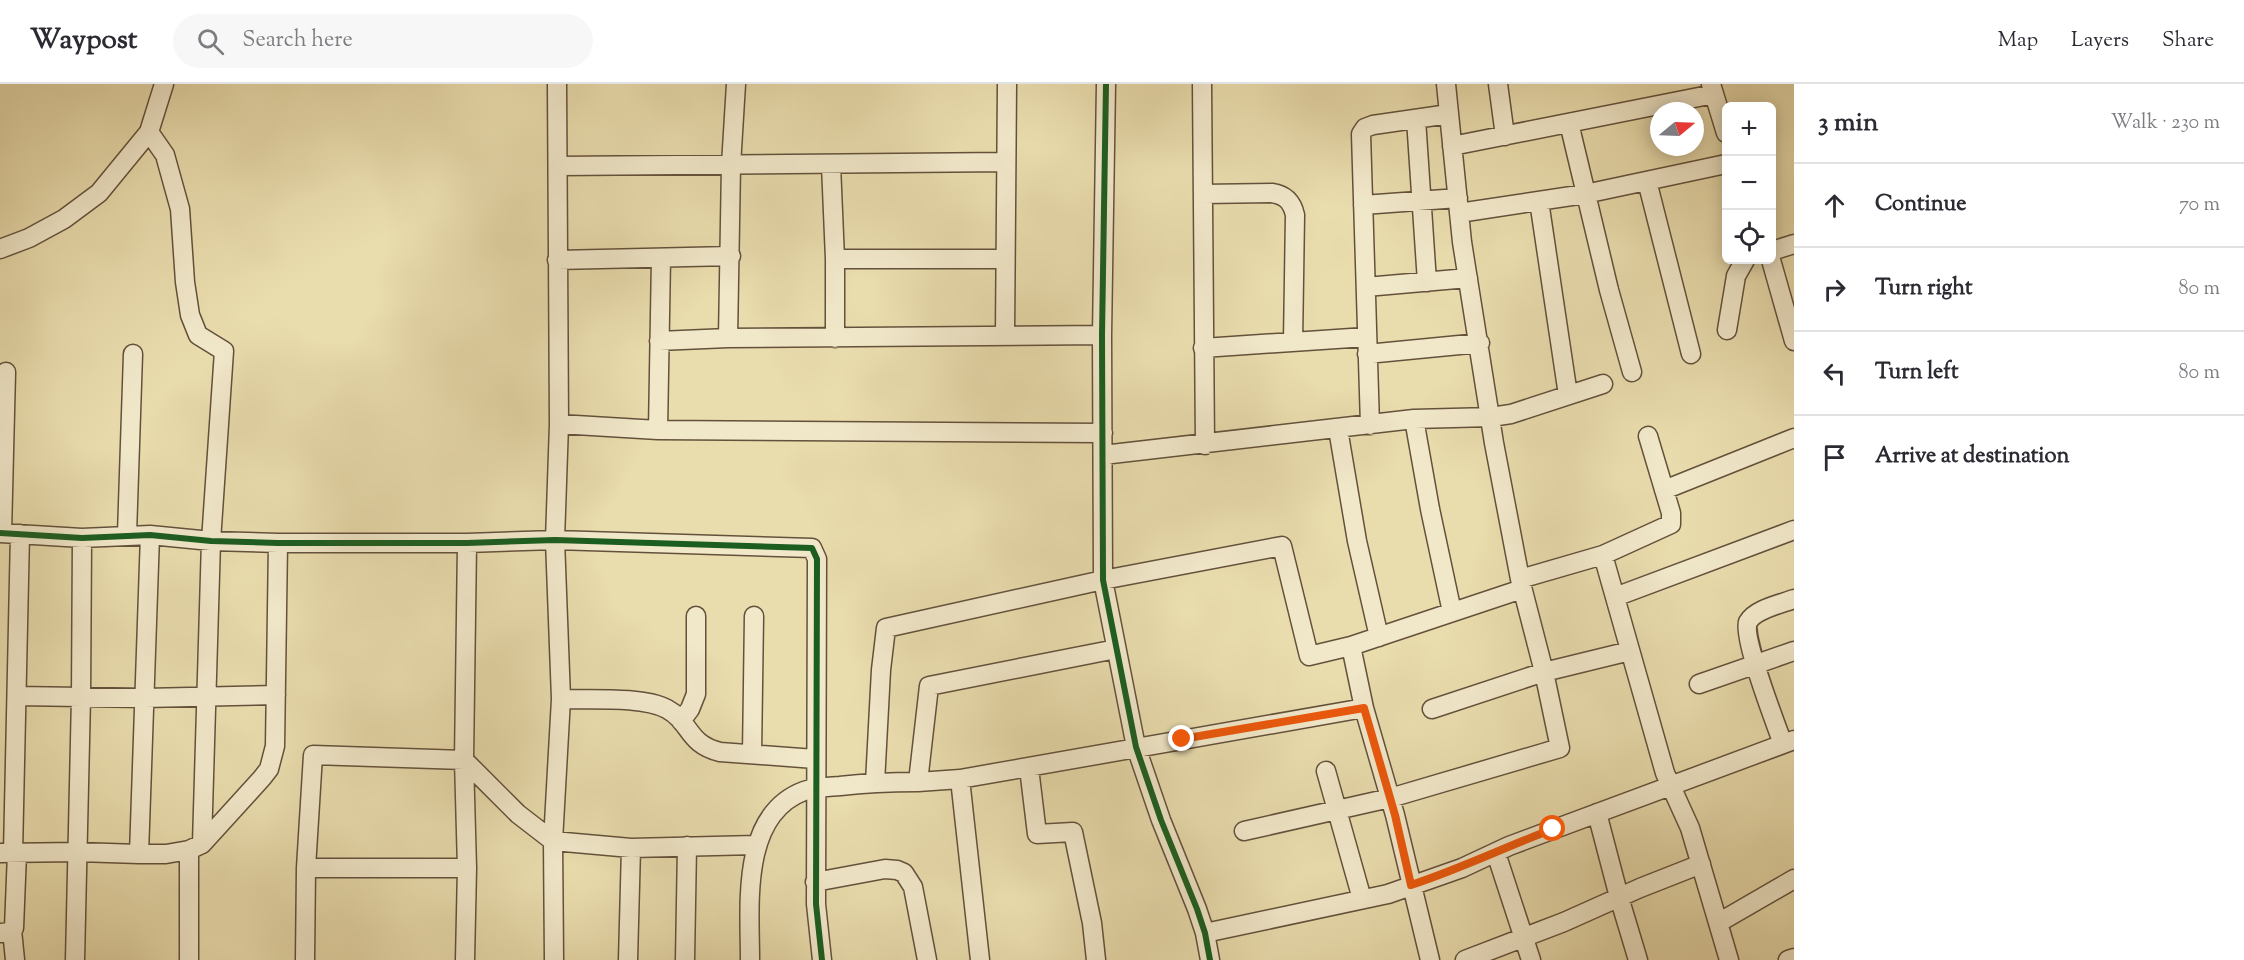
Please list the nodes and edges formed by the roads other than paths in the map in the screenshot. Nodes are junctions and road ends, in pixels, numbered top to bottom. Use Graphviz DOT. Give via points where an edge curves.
graph roads {
  1 [pos="164,84"];
  2 [pos="557,84"];
  3 [pos="736,84"];
  4 [pos="1007,84"];
  5 [pos="1106,84"];
  6 [pos="1202,84"];
  7 [pos="1446,84"];
  8 [pos="1498,84"];
  9 [pos="1712,89"];
  10 [pos="1449,114"];
  11 [pos="1416,119"];
  12 [pos="1722,120"];
  13 [pos="1569,123"];
  14 [pos="150,132"];
  15 [pos="1505,136"];
  16 [pos="1452,146"];
  17 [pos="1006,162"];
  18 [pos="731,165"];
  19 [pos="831,165"];
  20 [pos="1722,165"];
  21 [pos="559,166"];
  22 [pos="1647,181"];
  23 [pos="1203,194"];
  24 [pos="1585,194"];
  25 [pos="1422,200"];
  26 [pos="1539,201"];
  27 [pos="1363,205"];
  28 [pos="1458,205"];
  29 [pos="1794,244"];
  30 [pos="0,249"];
  31 [pos="1776,250"];
  32 [pos="731,256"];
  33 [pos="661,258"];
  34 [pos="835,259"];
  35 [pos="1005,259"];
  36 [pos="557,260"];
  37 [pos="1743,264"];
  38 [pos="1772,264"];
  39 [pos="1468,278"];
  40 [pos="1427,282"];
  41 [pos="1366,287"];
  42 [pos="1727,330"];
  43 [pos="1005,335"];
  44 [pos="1102,335"];
  45 [pos="728,338"];
  46 [pos="835,338"];
  47 [pos="659,341"];
  48 [pos="1794,341"];
  49 [pos="1293,342"];
  50 [pos="1480,343"];
  51 [pos="1367,345"];
  52 [pos="1203,348"];
  53 [pos="133,354"];
  54 [pos="1691,354"];
  55 [pos="6,372"];
  56 [pos="1632,372"];
  57 [pos="1603,384"];
  58 [pos="3,393"];
  59 [pos="1568,395"];
  60 [pos="1491,417"];
  61 [pos="1414,419"];
  62 [pos="559,424"];
  63 [pos="1370,425"];
  64 [pos="1338,429"];
  65 [pos="658,430"];
  66 [pos="1103,433"];
  67 [pos="1648,436"];
  68 [pos="1794,438"];
  69 [pos="1205,445"];
  70 [pos="1103,455"];
  71 [pos="1664,489"];
  72 [pos="1794,530"];
  73 [pos="1,533"];
  74 [pos="20,534"];
  75 [pos="127,534"];
  76 [pos="150,535"];
  77 [pos="82,538"];
  78 [pos="555,540"];
  79 [pos="211,541"];
  80 [pos="278,543"];
  81 [pos="467,543"];
  82 [pos="1603,555"];
  83 [pos="1103,579"];
  84 [pos="1521,584"];
  85 [pos="1615,597"];
  86 [pos="1794,599"];
  87 [pos="1452,612"];
  88 [pos="696,616"];
  89 [pos="754,616"];
  90 [pos="1379,637"];
  91 [pos="1351,646"];
  92 [pos="1116,649"];
  93 [pos="1630,651"];
  94 [pos="1794,651"];
  95 [pos="1755,664"];
  96 [pos="1544,672"];
  97 [pos="1700,684"];
  98 [pos="276,695"];
  99 [pos="17,696"];
  100 [pos="81,697"];
  101 [pos="145,698"];
  102 [pos="207,698"];
  103 [pos="561,699"];
  104 [pos="1364,708"];
  105 [pos="1432,709"];
  106 [pos="681,721"];
  107 [pos="1788,742"];
  108 [pos="1136,747"];
  109 [pos="752,754"];
  110 [pos="815,759"];
  111 [pos="464,760"];
  112 [pos="1029,768"];
  113 [pos="1326,771"];
  114 [pos="960,779"];
  115 [pos="918,782"];
  116 [pos="875,783"];
  117 [pos="1671,786"];
  118 [pos="814,788"];
  119 [pos="1390,798"];
  120 [pos="1338,810"];
  121 [pos="1598,813"];
  122 [pos="1244,831"];
  123 [pos="553,841"];
  124 [pos="756,845"];
  125 [pos="687,846"];
  126 [pos="196,847"];
  127 [pos="632,848"];
  128 [pos="78,852"];
  129 [pos="10,853"];
  130 [pos="1496,853"];
  131 [pos="139,854"];
  132 [pos="1701,864"];
  133 [pos="306,868"];
  134 [pos="467,868"];
  135 [pos="1794,879"];
  136 [pos="815,882"];
  137 [pos="1411,885"];
  138 [pos="1619,897"];
  139 [pos="1362,899"];
  140 [pos="1718,922"];
  141 [pos="6,931"];
  142 [pos="1205,933"];
  143 [pos="1523,938"];
  144 [pos="624,957"];
  145 [pos="1794,958"];
  146 [pos="15,960"];
  147 [pos="75,960"];
  148 [pos="189,960"];
  149 [pos="305,960"];
  150 [pos="465,960"];
  151 [pos="554,960"];
  152 [pos="685,960"];
  153 [pos="750,960"];
  154 [pos="822,960"];
  155 [pos="927,960"];
  156 [pos="980,960"];
  157 [pos="1096,960"];
  158 [pos="1210,960"];
  159 [pos="1430,960"];
  160 [pos="1465,960"];
  161 [pos="1531,960"];
  162 [pos="1638,960"];
  163 [pos="1729,960"];
  164 [pos="1788,960"];
  1 -- 14 [label="street"];
  2 -- 21 [label="street"];
  3 -- 18 [label="street"];
  4 -- 17 [label="street"];
  5 -- 44 [label="street"];
  6 -- 23 [label="street"];
  7 -- 10 [label="street"];
  8 -- 15 [label="street"];
  9 -- 12 [label="street"];
  9 -- 13 [label="street"];
  10 -- 11 [label="street"];
  10 -- 16 [label="street"];
  11 -- 25 [label="street"];
  11 -- 27 [label="street" via="1372,125 1361,134"];
  13 -- 15 [label="street"];
  13 -- 24 [label="street"];
  14 -- 30 [label="street" via="99,193 64,219"];
  14 -- 79 [label="street" via="165,155 180,209 190,315 198,335 224,351"];
  15 -- 16 [label="street"];
  16 -- 28 [label="street"];
  17 -- 19 [label="street"];
  17 -- 35 [label="street"];
  18 -- 19 [label="street"];
  18 -- 21 [label="street"];
  18 -- 32 [label="street"];
  19 -- 34 [label="street"];
  20 -- 22 [label="street"];
  21 -- 36 [label="street"];
  22 -- 24 [label="street"];
  22 -- 54 [label="street"];
  23 -- 49 [label="street" via="1281,194 1293,206"];
  23 -- 52 [label="street"];
  24 -- 26 [label="street"];
  24 -- 56 [label="street"];
  25 -- 27 [label="street"];
  25 -- 28 [label="street"];
  25 -- 40 [label="street"];
  26 -- 28 [label="street"];
  26 -- 59 [label="street"];
  27 -- 41 [label="street"];
  28 -- 39 [label="street"];
  29 -- 31 [label="street"];
  32 -- 33 [label="street"];
  32 -- 45 [label="street"];
  33 -- 36 [label="street"];
  33 -- 47 [label="street"];
  34 -- 35 [label="street"];
  34 -- 46 [label="street"];
  35 -- 43 [label="street"];
  36 -- 62 [label="street"];
  37 -- 42 [label="street" via="1736,276"];
  38 -- 48 [label="street"];
  39 -- 40 [label="street"];
  39 -- 50 [label="street"];
  40 -- 41 [label="street"];
  41 -- 51 [label="street"];
  43 -- 44 [label="street"];
  43 -- 46 [label="street"];
  44 -- 66 [label="street"];
  45 -- 46 [label="street"];
  45 -- 47 [label="street"];
  47 -- 65 [label="street"];
  49 -- 51 [label="street"];
  49 -- 52 [label="street"];
  50 -- 51 [label="street"];
  50 -- 60 [label="street"];
  51 -- 63 [label="street"];
  52 -- 69 [label="street"];
  53 -- 75 [label="street"];
  55 -- 58 [label="street"];
  57 -- 59 [label="street"];
  58 -- 73 [label="street"];
  59 -- 60 [label="street"];
  60 -- 61 [label="street"];
  60 -- 84 [label="street"];
  61 -- 63 [label="street"];
  61 -- 87 [label="street"];
  62 -- 65 [label="street"];
  62 -- 78 [label="street"];
  63 -- 64 [label="street"];
  64 -- 69 [label="street"];
  64 -- 90 [label="street"];
  65 -- 66 [label="street"];
  66 -- 70 [label="street"];
  67 -- 71 [label="street"];
  68 -- 71 [label="street"];
  69 -- 70 [label="street"];
  70 -- 83 [label="street"];
  71 -- 82 [label="street" via="1671,524"];
  72 -- 85 [label="street"];
  73 -- 74 [label="street"];
  74 -- 77 [label="street"];
  74 -- 99 [label="street"];
  75 -- 76 [label="street"];
  75 -- 77 [label="street"];
  76 -- 79 [label="street"];
  76 -- 101 [label="street"];
  77 -- 100 [label="street"];
  78 -- 81 [label="street"];
  78 -- 103 [label="street"];
  78 -- 110 [label="street" via="812,548 817,559"];
  79 -- 80 [label="street"];
  79 -- 102 [label="street"];
  80 -- 81 [label="street"];
  80 -- 98 [label="street"];
  81 -- 111 [label="street"];
  82 -- 84 [label="street"];
  82 -- 85 [label="street"];
  83 -- 91 [label="street" via="1282,546 1308,656"];
  83 -- 92 [label="street"];
  83 -- 116 [label="street" via="886,628"];
  84 -- 87 [label="street"];
  84 -- 96 [label="street"];
  85 -- 93 [label="street"];
  86 -- 95 [label="street" via="1758,613 1749,621 1747,629"];
  87 -- 90 [label="street"];
  88 -- 106 [label="street" via="696,694"];
  89 -- 109 [label="street"];
  90 -- 91 [label="street"];
  91 -- 104 [label="street"];
  92 -- 108 [label="street"];
  92 -- 115 [label="street" via="929,686"];
  93 -- 96 [label="street"];
  93 -- 117 [label="street"];
  94 -- 95 [label="street"];
  95 -- 97 [label="street"];
  95 -- 107 [label="street"];
  96 -- 105 [label="street"];
  96 -- 119 [label="street" via="1560,748"];
  98 -- 102 [label="street"];
  98 -- 126 [label="street" via="275,746 269,769"];
  99 -- 100 [label="street"];
  99 -- 129 [label="street"];
  100 -- 101 [label="street"];
  100 -- 128 [label="street"];
  101 -- 102 [label="street"];
  101 -- 131 [label="street"];
  102 -- 126 [label="street"];
  103 -- 106 [label="street" via="645,702 668,710"];
  103 -- 123 [label="street"];
  104 -- 108 [label="street"];
  104 -- 119 [label="street"];
  106 -- 109 [label="street" via="700,745"];
  107 -- 117 [label="street"];
  108 -- 112 [label="street"];
  108 -- 142 [label="street"];
  109 -- 110 [label="street"];
  110 -- 118 [label="street"];
  111 -- 123 [label="street" via="518,814"];
  111 -- 133 [label="street" via="313,755"];
  111 -- 134 [label="street"];
  112 -- 114 [label="street"];
  112 -- 157 [label="street" via="1037,834 1073,832"];
  113 -- 120 [label="street"];
  114 -- 115 [label="street"];
  114 -- 156 [label="street"];
  115 -- 116 [label="street"];
  116 -- 118 [label="street"];
  117 -- 121 [label="street"];
  117 -- 132 [label="street"];
  118 -- 124 [label="street" via="802,791 781,806"];
  118 -- 136 [label="street"];
  119 -- 120 [label="street"];
  119 -- 137 [label="street"];
  120 -- 122 [label="street"];
  120 -- 139 [label="street"];
  121 -- 130 [label="street"];
  121 -- 138 [label="street"];
  123 -- 127 [label="street"];
  123 -- 151 [label="street"];
  124 -- 125 [label="street"];
  124 -- 153 [label="street" via="751,871"];
  125 -- 127 [label="street"];
  125 -- 152 [label="street"];
  126 -- 131 [label="street" via="172,853"];
  126 -- 148 [label="street"];
  127 -- 144 [label="street"];
  128 -- 129 [label="street"];
  128 -- 131 [label="street"];
  128 -- 147 [label="street"];
  129 -- 141 [label="street" via="14,924"];
  130 -- 137 [label="street"];
  130 -- 143 [label="street"];
  132 -- 138 [label="street"];
  132 -- 140 [label="street"];
  133 -- 134 [label="street"];
  133 -- 149 [label="street"];
  134 -- 150 [label="street"];
  135 -- 140 [label="street"];
  136 -- 154 [label="street"];
  136 -- 155 [label="street" via="885,870 904,873 913,887"];
  137 -- 139 [label="street"];
  137 -- 159 [label="street"];
  138 -- 143 [label="street"];
  138 -- 162 [label="street"];
  139 -- 142 [label="street"];
  140 -- 163 [label="street"];
  141 -- 146 [label="street"];
  142 -- 158 [label="street"];
  143 -- 160 [label="street"];
  143 -- 161 [label="street"];
  145 -- 164 [label="street"];
}
